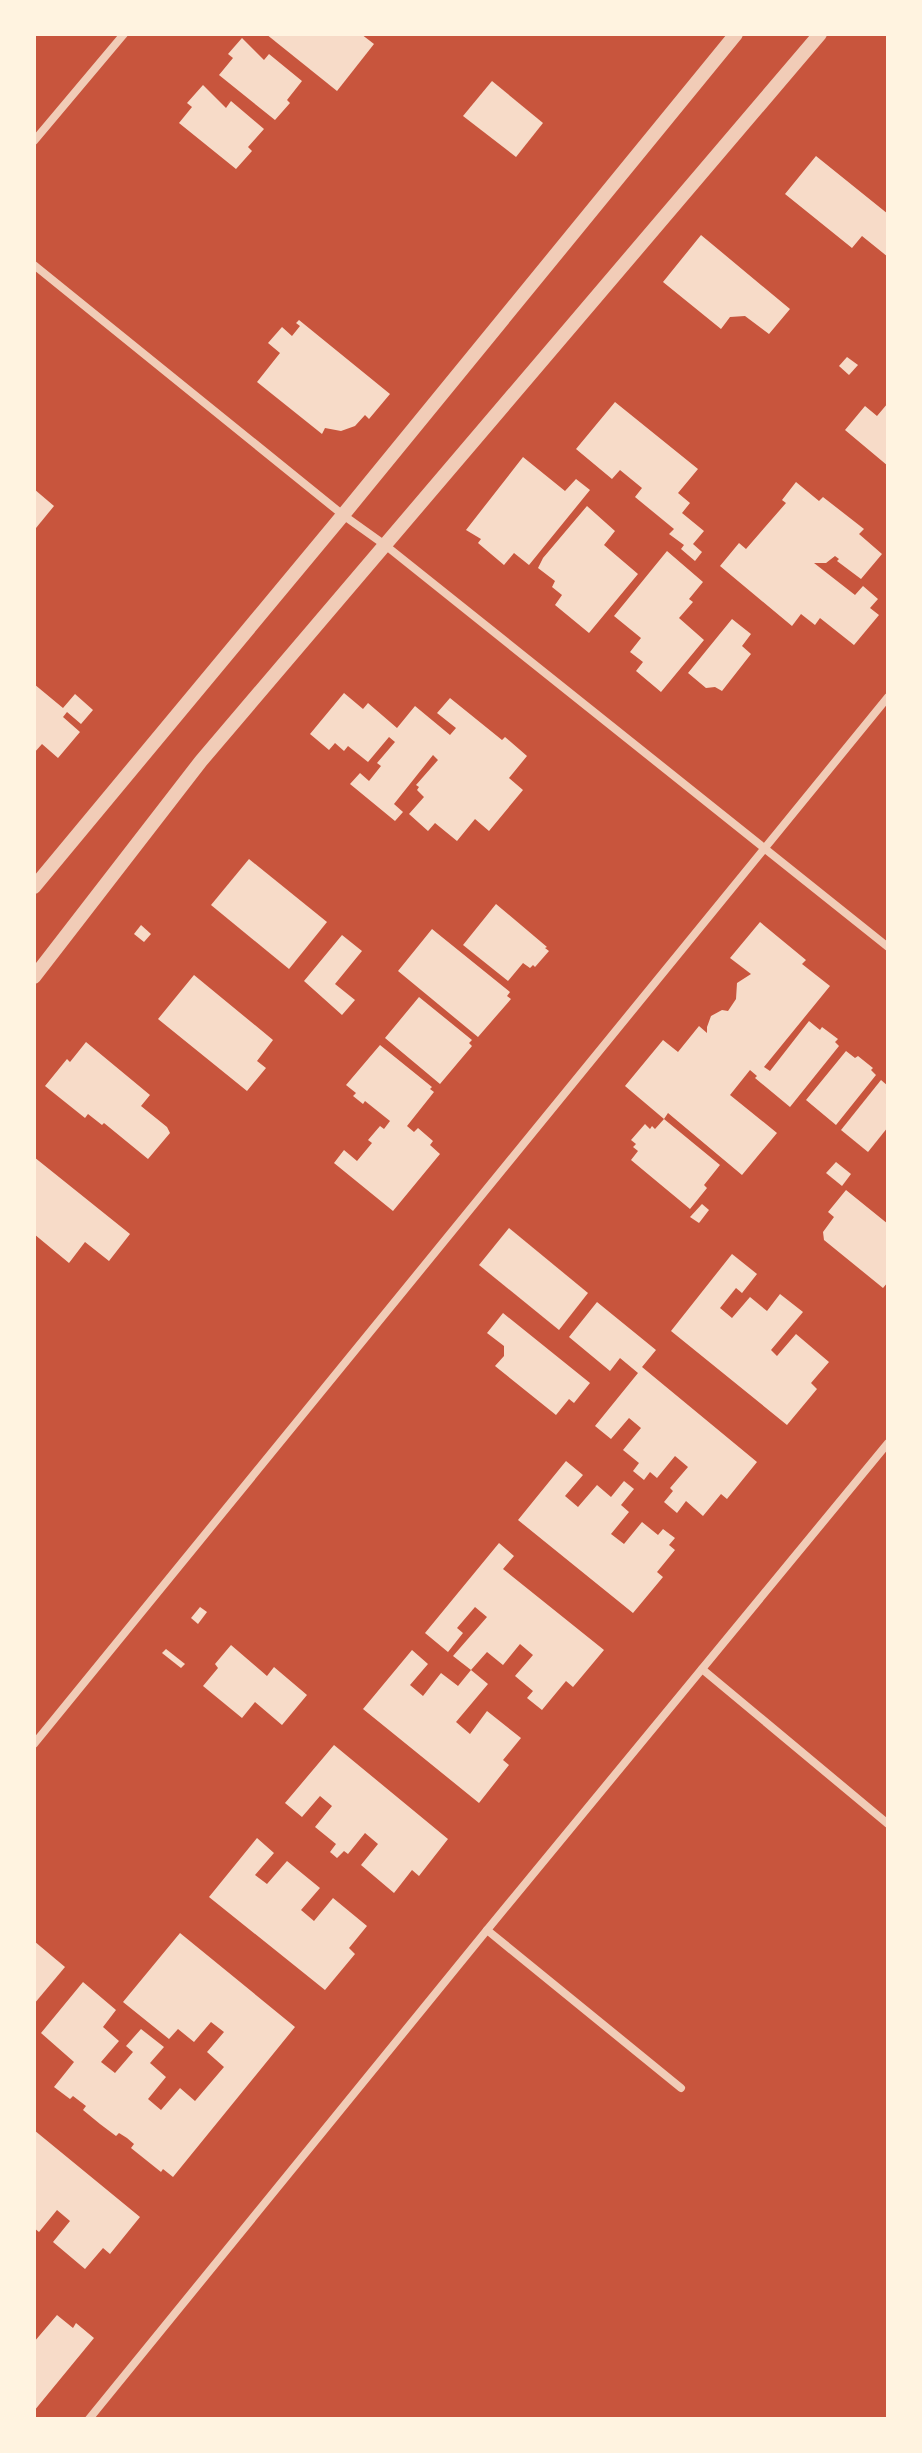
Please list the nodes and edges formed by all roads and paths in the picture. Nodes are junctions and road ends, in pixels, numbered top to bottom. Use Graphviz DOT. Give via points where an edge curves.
graph roads {
  1 [pos="124,34"];
  2 [pos="736,34"];
  3 [pos="820,34"];
  4 [pos="34,141"];
  5 [pos="34,265"];
  6 [pos="343,515"];
  7 [pos="385,545"];
  8 [pos="888,697"];
  9 [pos="764,847"];
  10 [pos="34,887"];
  11 [pos="888,947"];
  12 [pos="34,977"];
  13 [pos="888,1443"];
  14 [pos="702,1669"];
  15 [pos="34,1744"];
  16 [pos="888,1824"];
  17 [pos="487,1930"];
  18 [pos="681,2088"];
  19 [pos="89,2419"];
  1 -- 4 [label="street"];
  2 -- 6 [label="street"];
  3 -- 7 [label="street"];
  5 -- 6 [label="street"];
  6 -- 7 [label="street"];
  6 -- 10 [label="street"];
  7 -- 9 [label="street"];
  7 -- 12 [label="street" via="201,761"];
  8 -- 9 [label="street"];
  9 -- 11 [label="street"];
  9 -- 15 [label="street"];
  13 -- 14 [label="street"];
  14 -- 16 [label="street"];
  14 -- 17 [label="street"];
  17 -- 18 [label="street"];
  17 -- 19 [label="street"];
}
